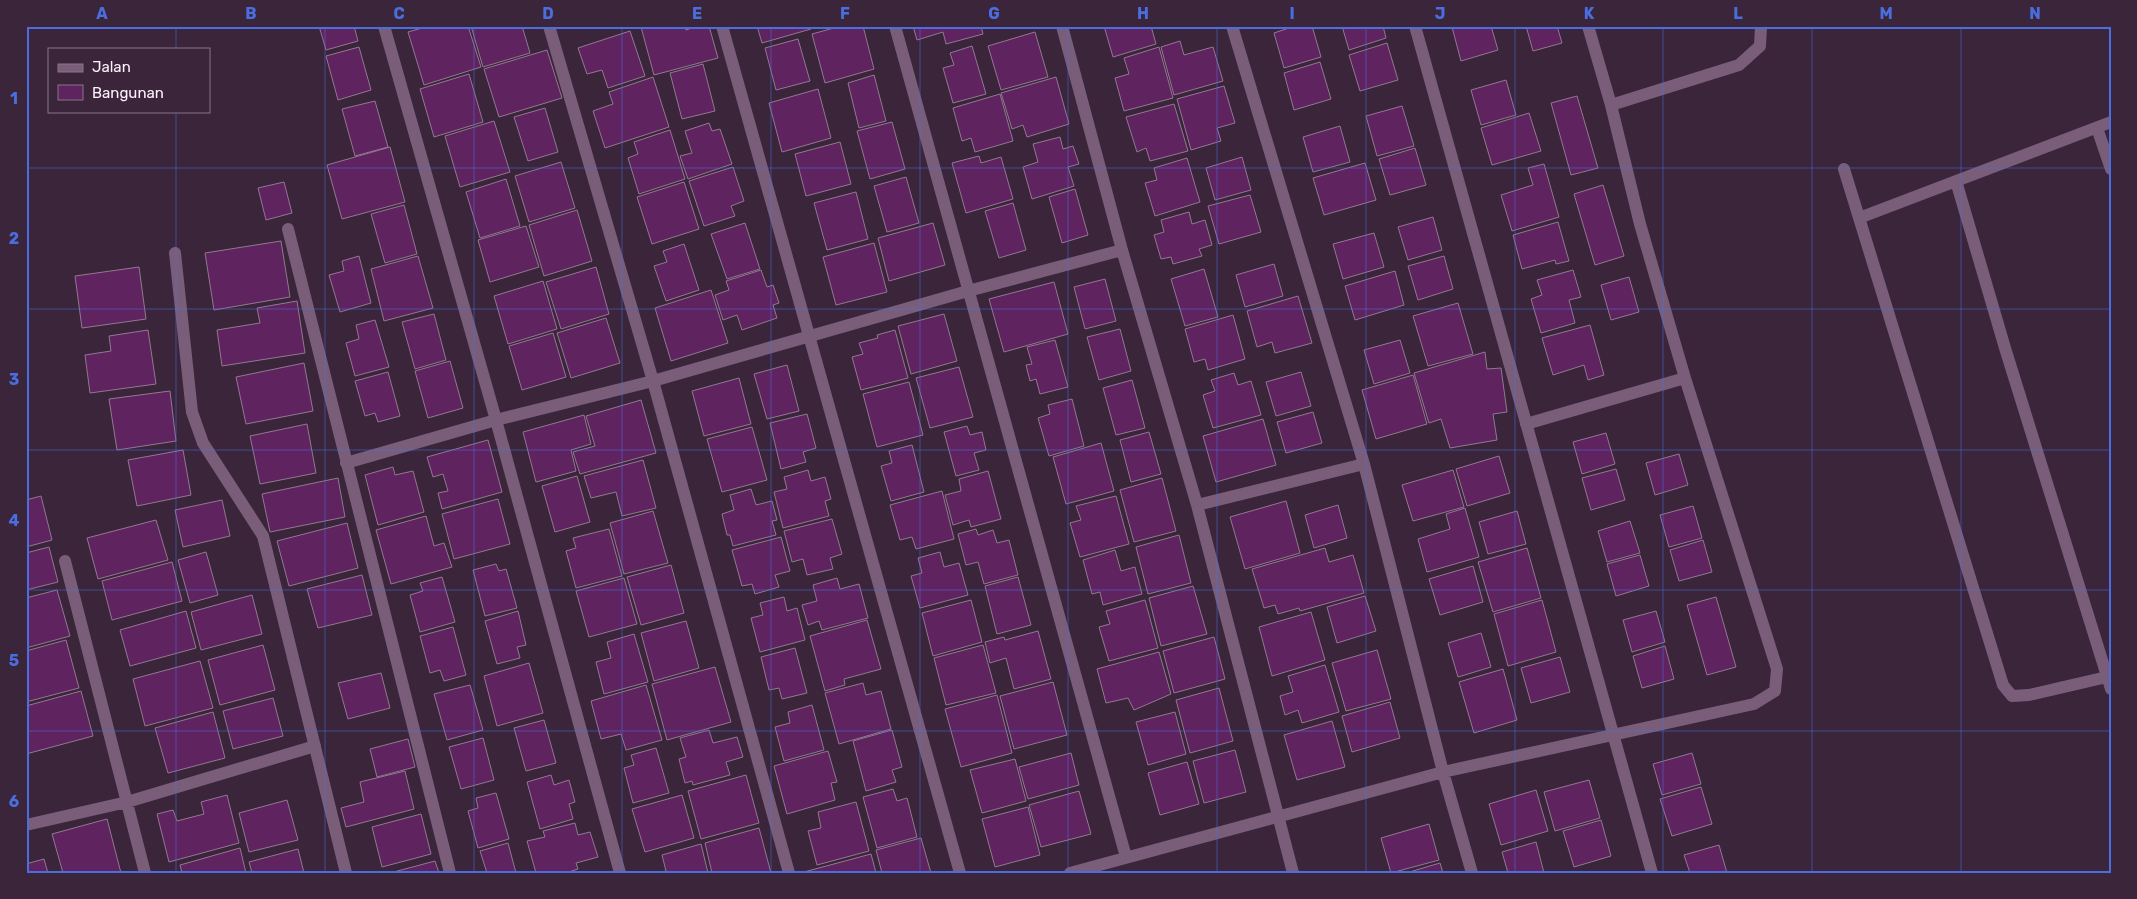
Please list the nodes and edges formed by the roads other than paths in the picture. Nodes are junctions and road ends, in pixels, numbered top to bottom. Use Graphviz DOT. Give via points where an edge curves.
graph roads {
  1 [pos="384,26"];
  2 [pos="549,26"];
  3 [pos="722,26"];
  4 [pos="896,26"];
  5 [pos="1062,26"];
  6 [pos="1232,26"];
  7 [pos="1415,26"];
  8 [pos="1588,26"];
  9 [pos="1761,26"];
  10 [pos="1611,104"];
  11 [pos="2111,122"];
  12 [pos="2097,128"];
  13 [pos="1844,169"];
  14 [pos="2111,169"];
  15 [pos="1956,181"];
  16 [pos="1859,218"];
  17 [pos="288,229"];
  18 [pos="1122,250"];
  19 [pos="175,252"];
  20 [pos="968,291"];
  21 [pos="808,336"];
  22 [pos="1685,378"];
  23 [pos="653,381"];
  24 [pos="496,420"];
  25 [pos="1526,424"];
  26 [pos="346,463"];
  27 [pos="1364,464"];
  28 [pos="1197,505"];
  29 [pos="66,561"];
  30 [pos="2110,681"];
  31 [pos="1612,735"];
  32 [pos="314,746"];
  33 [pos="1443,772"];
  34 [pos="127,802"];
  35 [pos="1279,816"];
  36 [pos="26,825"];
  37 [pos="1126,857"];
  38 [pos="145,873"];
  39 [pos="346,873"];
  40 [pos="450,873"];
  41 [pos="620,873"];
  42 [pos="789,873"];
  43 [pos="960,873"];
  44 [pos="1070,873"];
  45 [pos="1293,873"];
  46 [pos="1472,873"];
  47 [pos="1652,873"];
  1 -- 24 [label="street"];
  2 -- 23 [label="street"];
  3 -- 21 [label="street"];
  4 -- 20 [label="street"];
  5 -- 18 [label="street"];
  6 -- 27 [label="street"];
  7 -- 25 [label="street"];
  8 -- 10 [label="street"];
  9 -- 10 [label="street" via="1760,46 1739,65"];
  10 -- 22 [label="street" via="1640,224"];
  11 -- 12 [label="street"];
  12 -- 14 [label="street"];
  12 -- 15 [label="street"];
  13 -- 16 [label="street"];
  15 -- 16 [label="street"];
  15 -- 30 [label="street"];
  16 -- 30 [label="street" via="2003,685 2012,696"];
  17 -- 26 [label="street"];
  18 -- 20 [label="street"];
  18 -- 28 [label="street"];
  19 -- 32 [label="street" via="192,412 203,443 263,536"];
  20 -- 21 [label="street"];
  20 -- 37 [label="street"];
  21 -- 23 [label="street"];
  21 -- 43 [label="street"];
  22 -- 25 [label="street"];
  22 -- 31 [label="street" via="1777,670 1775,691 1754,704"];
  23 -- 24 [label="street"];
  23 -- 42 [label="street"];
  24 -- 26 [label="street"];
  24 -- 41 [label="street"];
  25 -- 31 [label="street"];
  26 -- 40 [label="street"];
  27 -- 28 [label="street"];
  27 -- 33 [label="street"];
  28 -- 35 [label="street"];
  29 -- 34 [label="street"];
  31 -- 33 [label="street"];
  31 -- 47 [label="street"];
  32 -- 34 [label="street"];
  32 -- 39 [label="street"];
  33 -- 35 [label="street"];
  33 -- 46 [label="street"];
  34 -- 36 [label="street"];
  34 -- 38 [label="street"];
  35 -- 37 [label="street"];
  35 -- 45 [label="street"];
  37 -- 44 [label="street"];
}
